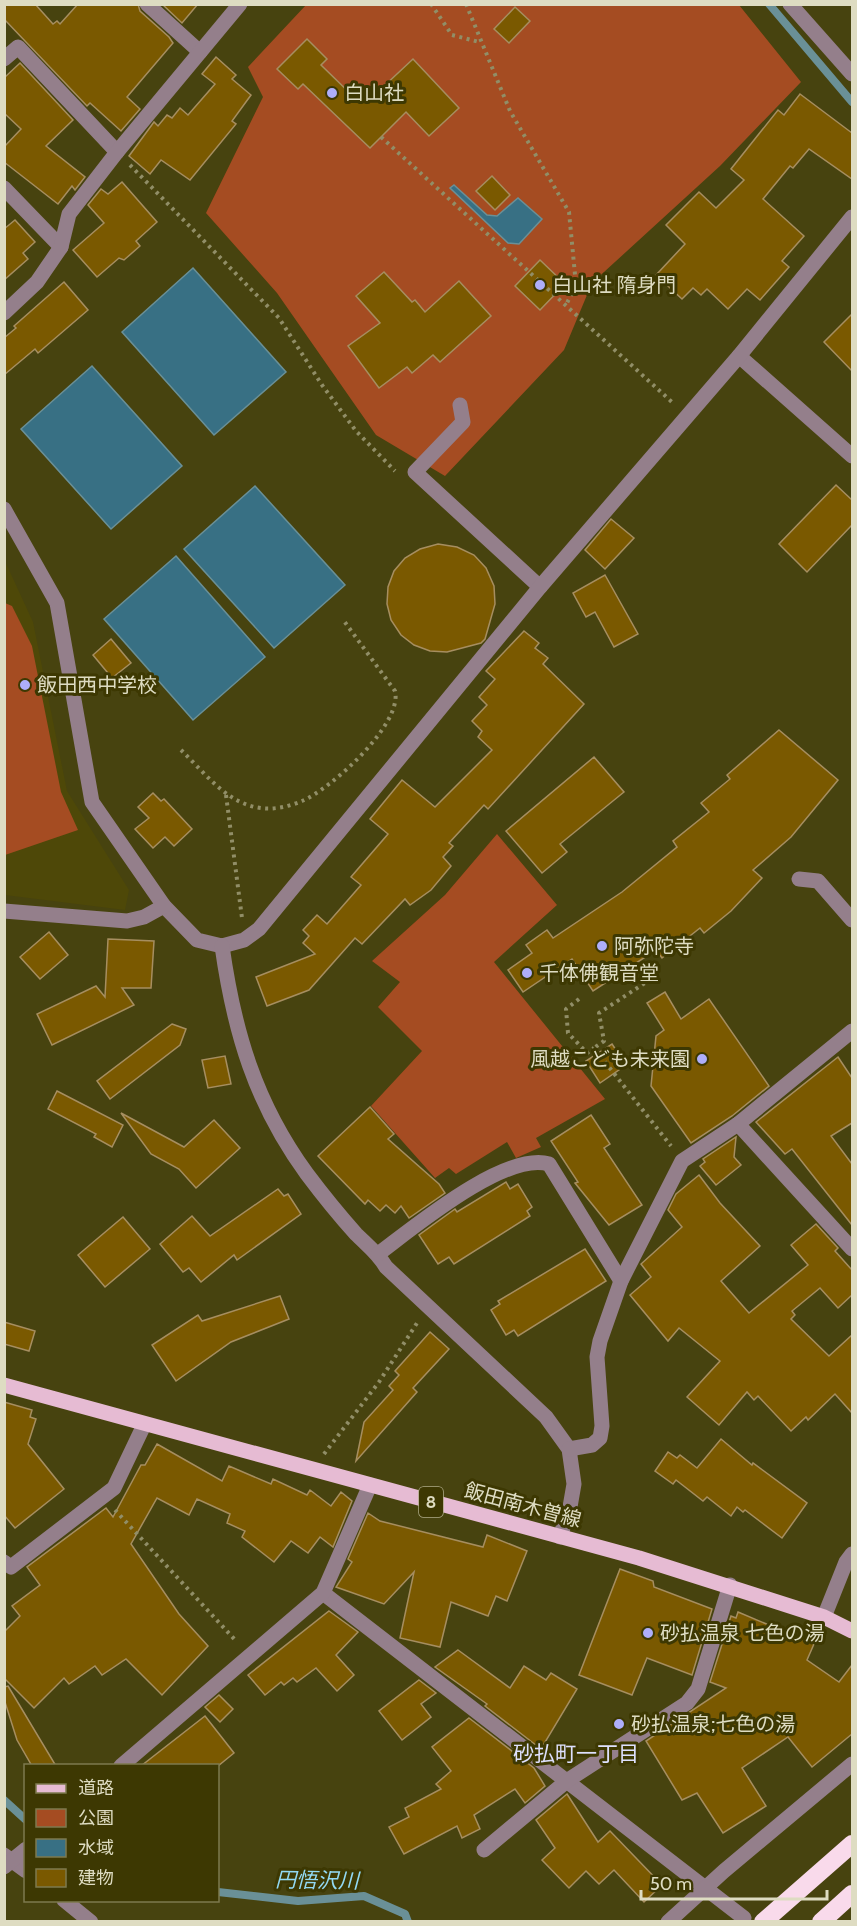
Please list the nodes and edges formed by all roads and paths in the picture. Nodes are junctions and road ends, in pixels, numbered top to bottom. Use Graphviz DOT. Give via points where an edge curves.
graph roads {
  1 [pos="147,4"];
  2 [pos="240,4"];
  3 [pos="432,4"];
  4 [pos="466,4"];
  5 [pos="790,4"];
  6 [pos="479,42"];
  7 [pos="200,52"];
  8 [pos="4,59"];
  9 [pos="852,74"];
  10 [pos="381,137"];
  11 [pos="117,152"];
  12 [pos="4,188"];
  13 [pos="852,217"];
  14 [pos="61,247"];
  15 [pos="566,305"];
  16 [pos="4,313"];
  17 [pos="738,356"];
  18 [pos="460,405"];
  19 [pos="687,415"];
  20 [pos="852,456"];
  21 [pos="397,472"];
  22 [pos="4,508"];
  23 [pos="540,587"];
  24 [pos="344,621"];
  25 [pos="181,750"];
  26 [pos="226,795"];
  27 [pos="800,879"];
  28 [pos="164,906"];
  29 [pos="4,912"];
  30 [pos="852,920"];
  31 [pos="244,940"];
  32 [pos="222,946"];
  33 [pos="657,975"];
  34 [pos="579,999"];
  35 [pos="850,1037"];
  36 [pos="594,1048"];
  37 [pos="738,1124"];
  38 [pos="682,1161"];
  39 [pos="852,1249"];
  40 [pos="378,1254"];
  41 [pos="621,1281"];
  42 [pos="428,1307"];
  43 [pos="4,1385"];
  44 [pos="144,1425"];
  45 [pos="568,1449"];
  46 [pos="313,1469"];
  47 [pos="370,1485"];
  48 [pos="102,1497"];
  49 [pos="560,1537"];
  50 [pos="852,1554"];
  51 [pos="4,1562"];
  52 [pos="730,1585"];
  53 [pos="323,1593"];
  54 [pos="824,1617"];
  55 [pos="852,1631"];
  56 [pos="250,1656"];
  57 [pos="123,1764"];
  58 [pos="852,1764"];
  59 [pos="568,1780"];
  60 [pos="852,1844"];
  61 [pos="24,1850"];
  62 [pos="483,1850"];
  63 [pos="7,1861"];
  64 [pos="24,1870"];
  65 [pos="707,1887"];
  66 [pos="852,1894"];
  67 [pos="66,1902"];
  68 [pos="744,1918"];
  69 [pos="91,1922"];
  70 [pos="668,1922"];
  71 [pos="763,1922"];
  72 [pos="821,1922"];
  1 -- 7 [label="street"];
  2 -- 7 [label="street"];
  3 -- 6 [label="path" via="452,35"];
  4 -- 6 [label="path"];
  5 -- 9 [label="street"];
  6 -- 15 [label="path" via="510,111 569,212 576,285"];
  7 -- 11 [label="street"];
  8 -- 11 [label="street" via="18,48"];
  10 -- 15 [label="path"];
  11 -- 14 [label="street" via="69,214"];
  11 -- 21 [label="path" via="279,318 356,431"];
  12 -- 14 [label="street"];
  13 -- 17 [label="street"];
  14 -- 16 [label="street" via="37,282"];
  15 -- 19 [label="path"];
  17 -- 19 [label="street"];
  17 -- 20 [label="street"];
  18 -- 23 [label="street" via="463,422 415,472 435,502"];
  19 -- 23 [label="street"];
  22 -- 28 [label="street" via="57,603 92,802"];
  23 -- 31 [label="street" via="259,929"];
  24 -- 26 [label="path" via="395,691 395,710 385,729 323,789 303,801 262,808"];
  25 -- 26 [label="path"];
  26 -- 31 [label="path"];
  27 -- 30 [label="street" via="818,881"];
  28 -- 29 [label="street" via="127,921"];
  28 -- 32 [label="street" via="197,940"];
  31 -- 32 [label="street"];
  32 -- 40 [label="street" via="245,1055 263,1104 306,1173 357,1235"];
  33 -- 36 [label="path" via="600,1013 604,1041"];
  34 -- 36 [label="path" via="566,1009 568,1033 587,1053"];
  35 -- 37 [label="street"];
  36 -- 38 [label="path"];
  37 -- 38 [label="street"];
  37 -- 39 [label="street"];
  38 -- 41 [label="street"];
  40 -- 41 [label="street" via="483,1179 539,1161 549,1164"];
  40 -- 42 [label="street" via="386,1267"];
  41 -- 45 [label="street" via="597,1357 600,1438 592,1445"];
  42 -- 45 [label="street" via="546,1417"];
  42 -- 46 [label="path" via="379,1382"];
  43 -- 44 [label="main road, 飯田南木曽線 / 8"];
  44 -- 46 [label="main road, 飯田南木曽線 / 8"];
  44 -- 48 [label="street" via="114,1488"];
  45 -- 49 [label="street" via="574,1484"];
  46 -- 47 [label="main road, 飯田南木曽線 / 8"];
  47 -- 49 [label="main road, 飯田南木曽線 / 8"];
  47 -- 53 [label="street"];
  48 -- 51 [label="street" via="11,1568"];
  48 -- 56 [label="path"];
  49 -- 52 [label="main road, 飯田南木曽線 / 8"];
  50 -- 54 [label="street"];
  52 -- 54 [label="main road, 飯田南木曽線 / 8"];
  52 -- 59 [label="street" via="698,1689 687,1702"];
  53 -- 56 [label="street"];
  53 -- 59 [label="street"];
  54 -- 55 [label="main road, 飯田南木曽線 / 8"];
  56 -- 57 [label="street"];
  58 -- 65 [label="street"];
  59 -- 62 [label="street"];
  59 -- 65 [label="street"];
  60 -- 71 [label="highway"];
  61 -- 63 [label="street"];
  63 -- 64 [label="street"];
  65 -- 68 [label="street"];
  65 -- 70 [label="street"];
  66 -- 72 [label="highway"];
  67 -- 69 [label="street"];
}
